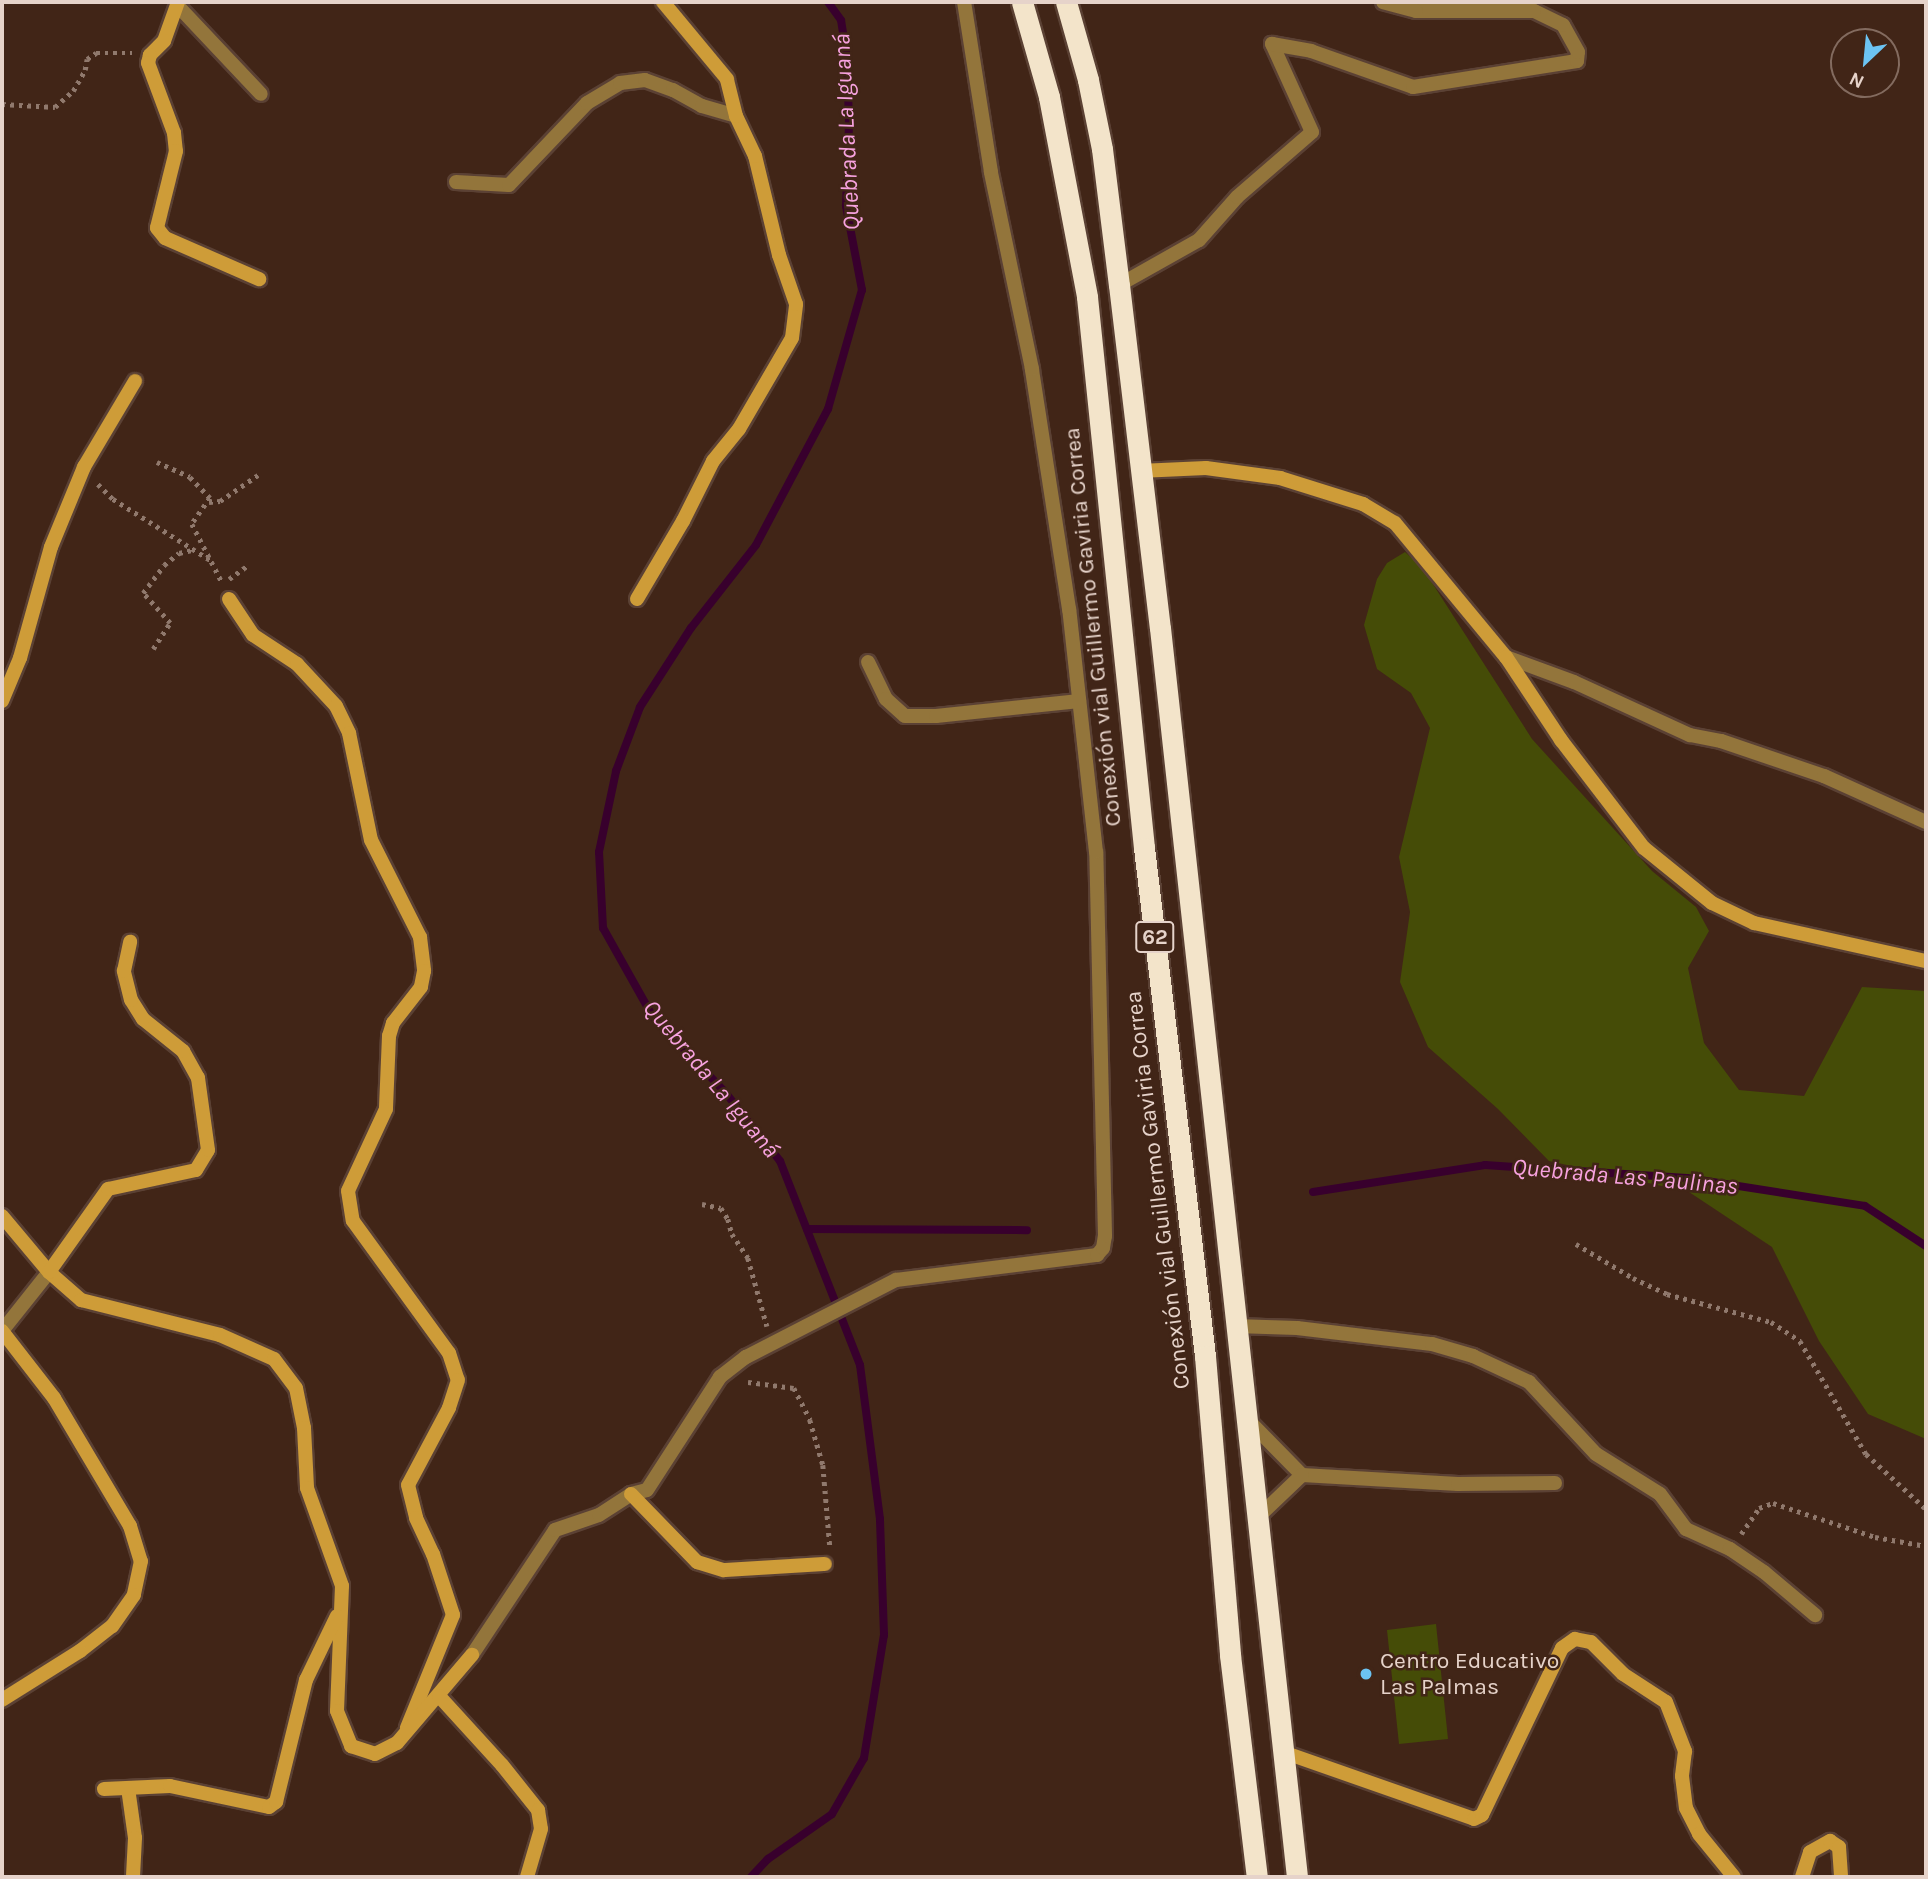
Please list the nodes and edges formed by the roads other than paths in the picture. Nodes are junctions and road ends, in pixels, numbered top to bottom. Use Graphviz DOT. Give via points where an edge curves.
graph roads {
  1 [pos="663,2"];
  2 [pos="964,2"];
  3 [pos="1022,2"];
  4 [pos="1066,2"];
  5 [pos="1384,2"];
  6 [pos="177,3"];
  7 [pos="261,94"];
  8 [pos="736,116"];
  9 [pos="456,182"];
  10 [pos="260,279"];
  11 [pos="1119,285"];
  12 [pos="135,381"];
  13 [pos="1139,471"];
  14 [pos="229,599"];
  15 [pos="637,599"];
  16 [pos="1506,657"];
  17 [pos="868,662"];
  18 [pos="2,701"];
  19 [pos="1079,701"];
  20 [pos="1926,822"];
  21 [pos="130,942"];
  22 [pos="1926,961"];
  23 [pos="2,1216"];
  24 [pos="49,1272"];
  25 [pos="1235,1326"];
  26 [pos="2,1331"];
  27 [pos="1246,1418"];
  28 [pos="1302,1475"];
  29 [pos="1555,1483"];
  30 [pos="631,1494"];
  31 [pos="1257,1518"];
  32 [pos="825,1564"];
  33 [pos="343,1603"];
  34 [pos="1815,1615"];
  35 [pos="439,1696"];
  36 [pos="2,1700"];
  37 [pos="407,1728"];
  38 [pos="1283,1752"];
  39 [pos="128,1788"];
  40 [pos="104,1789"];
  41 [pos="133,1877"];
  42 [pos="527,1877"];
  43 [pos="1256,1877"];
  44 [pos="1297,1877"];
  45 [pos="1734,1877"];
  46 [pos="1802,1877"];
  47 [pos="1841,1877"];
  1 -- 8 [label="street" via="727,79"];
  2 -- 19 [label="street" via="991,172 1032,369"];
  3 -- 43 [label="highway, Conexión vial Guillermo Gaviria Correa / 62" via="1049,97 1087,297 1144,848 1205,1356 1230,1655"];
  4 -- 11 [label="highway, 62" via="1102,149"];
  5 -- 11 [label="street" via="1416,11 1534,11 1563,26 1578,52 1577,61 1413,87 1311,51 1272,44 1312,132 1237,197 1199,240"];
  6 -- 7 [label="street"];
  6 -- 10 [label="street" via="164,41 148,63 174,133 176,152 157,228 159,234"];
  8 -- 9 [label="street" via="645,80 620,83 587,103 509,185"];
  8 -- 15 [label="street" via="755,156 796,304 792,338 739,429 713,461"];
  11 -- 13 [label="highway, 62"];
  12 -- 18 [label="street" via="84,467 51,547 20,658"];
  13 -- 16 [label="street" via="1206,468 1280,478 1363,504 1395,523 1415,543"];
  13 -- 25 [label="highway, 62" via="1162,642"];
  14 -- 37 [label="street" via="253,635 297,664 336,706 349,733 371,840 420,937 421,986 388,1036 386,1109 348,1191 352,1221 449,1353 458,1380 450,1408 408,1485 453,1615"];
  16 -- 20 [label="street" via="1574,682 1690,735 1824,776"];
  16 -- 22 [label="street" via="1644,848 1712,903 1754,923"];
  17 -- 19 [label="street" via="886,699 905,716"];
  19 -- 30 [label="street" via="1096,852 1102,1248 1097,1255 896,1280 746,1357 720,1377 647,1490"];
  21 -- 24 [label="street" via="124,971 131,1000 144,1018 183,1051 198,1078 208,1150 196,1170 108,1189"];
  23 -- 24 [label="street"];
  24 -- 26 [label="street"];
  24 -- 33 [label="street" via="81,1300 220,1335 274,1359 296,1388 304,1428 307,1488 342,1586"];
  25 -- 27 [label="highway, 62"];
  25 -- 34 [label="street" via="1297,1328 1432,1344 1473,1356 1529,1382 1596,1454 1660,1494 1686,1530 1730,1549"];
  26 -- 36 [label="street" via="54,1398 130,1526 141,1561 134,1595 112,1626"];
  27 -- 28 [label="street"];
  27 -- 31 [label="highway, 62"];
  28 -- 29 [label="street" via="1458,1484"];
  28 -- 31 [label="street"];
  30 -- 32 [label="street" via="696,1562 724,1570"];
  30 -- 35 [label="street" via="598,1515 555,1530 472,1655"];
  31 -- 38 [label="highway, 62"];
  33 -- 37 [label="street" via="337,1711 351,1746 375,1754 397,1743"];
  33 -- 39 [label="street" via="306,1680 276,1802 256,1807 170,1786"];
  35 -- 37 [label="street"];
  35 -- 42 [label="street" via="538,1810 541,1829"];
  38 -- 44 [label="highway, 62"];
  38 -- 45 [label="street" via="1474,1819 1482,1815 1562,1648 1575,1639 1591,1642 1623,1674 1666,1702 1685,1751 1686,1808 1699,1834"];
  39 -- 40 [label="street"];
  39 -- 41 [label="street" via="135,1838"];
  46 -- 47 [label="street" via="1810,1852 1830,1841 1839,1847"];
}
